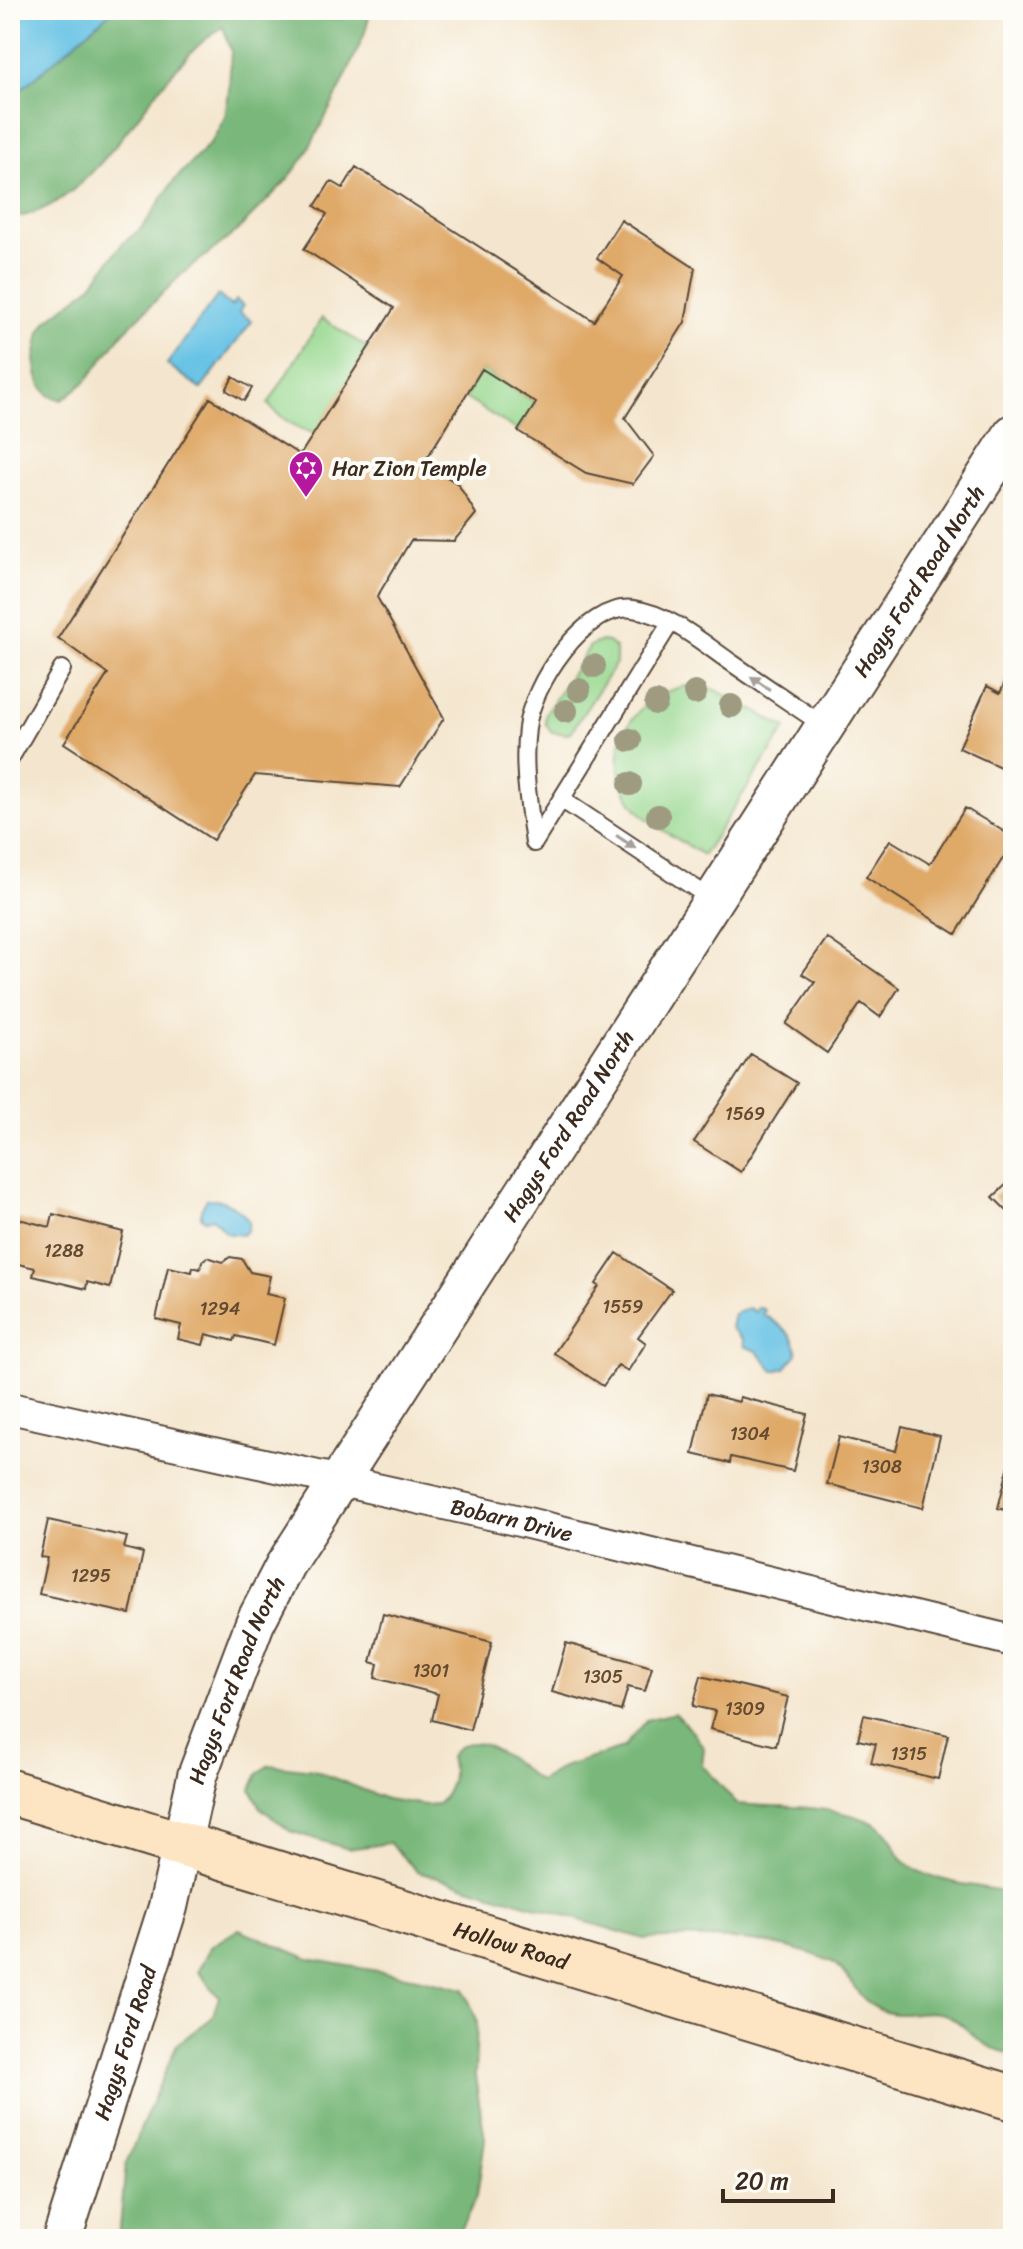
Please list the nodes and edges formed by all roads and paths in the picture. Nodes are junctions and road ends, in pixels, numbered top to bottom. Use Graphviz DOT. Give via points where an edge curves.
graph roads {
  1 [pos="1013,434"];
  2 [pos="671,622"];
  3 [pos="62,669"];
  4 [pos="825,726"];
  5 [pos="10,759"];
  6 [pos="561,799"];
  7 [pos="713,900"];
  8 [pos="10,1408"];
  9 [pos="340,1480"];
  10 [pos="1013,1641"];
  11 [pos="10,1792"];
  12 [pos="182,1844"];
  13 [pos="1013,2098"];
  14 [pos="62,2239"];
  1 -- 4 [label="street, Hagys Ford Road North"];
  4 -- 2 [label="lane, one-way"];
  2 -- 6 [label="lane"];
  2 -- 6 [label="lane" via="632,608 607,612 586,625 549,670 527,724 525,775 534,843"];
  3 -- 5 [label="lane"];
  4 -- 7 [label="street, Hagys Ford Road North"];
  6 -- 7 [label="lane, one-way"];
  7 -- 9 [label="street, Hagys Ford Road North"];
  8 -- 9 [label="street, Bobarn Drive"];
  9 -- 10 [label="street, Bobarn Drive"];
  9 -- 12 [label="street, Hagys Ford Road North" via="255,1623 197,1776"];
  11 -- 12 [label="main road, Hollow Road"];
  12 -- 13 [label="main road, Hollow Road"];
  12 -- 14 [label="street, Hagys Ford Road" via="168,1907"];
}
